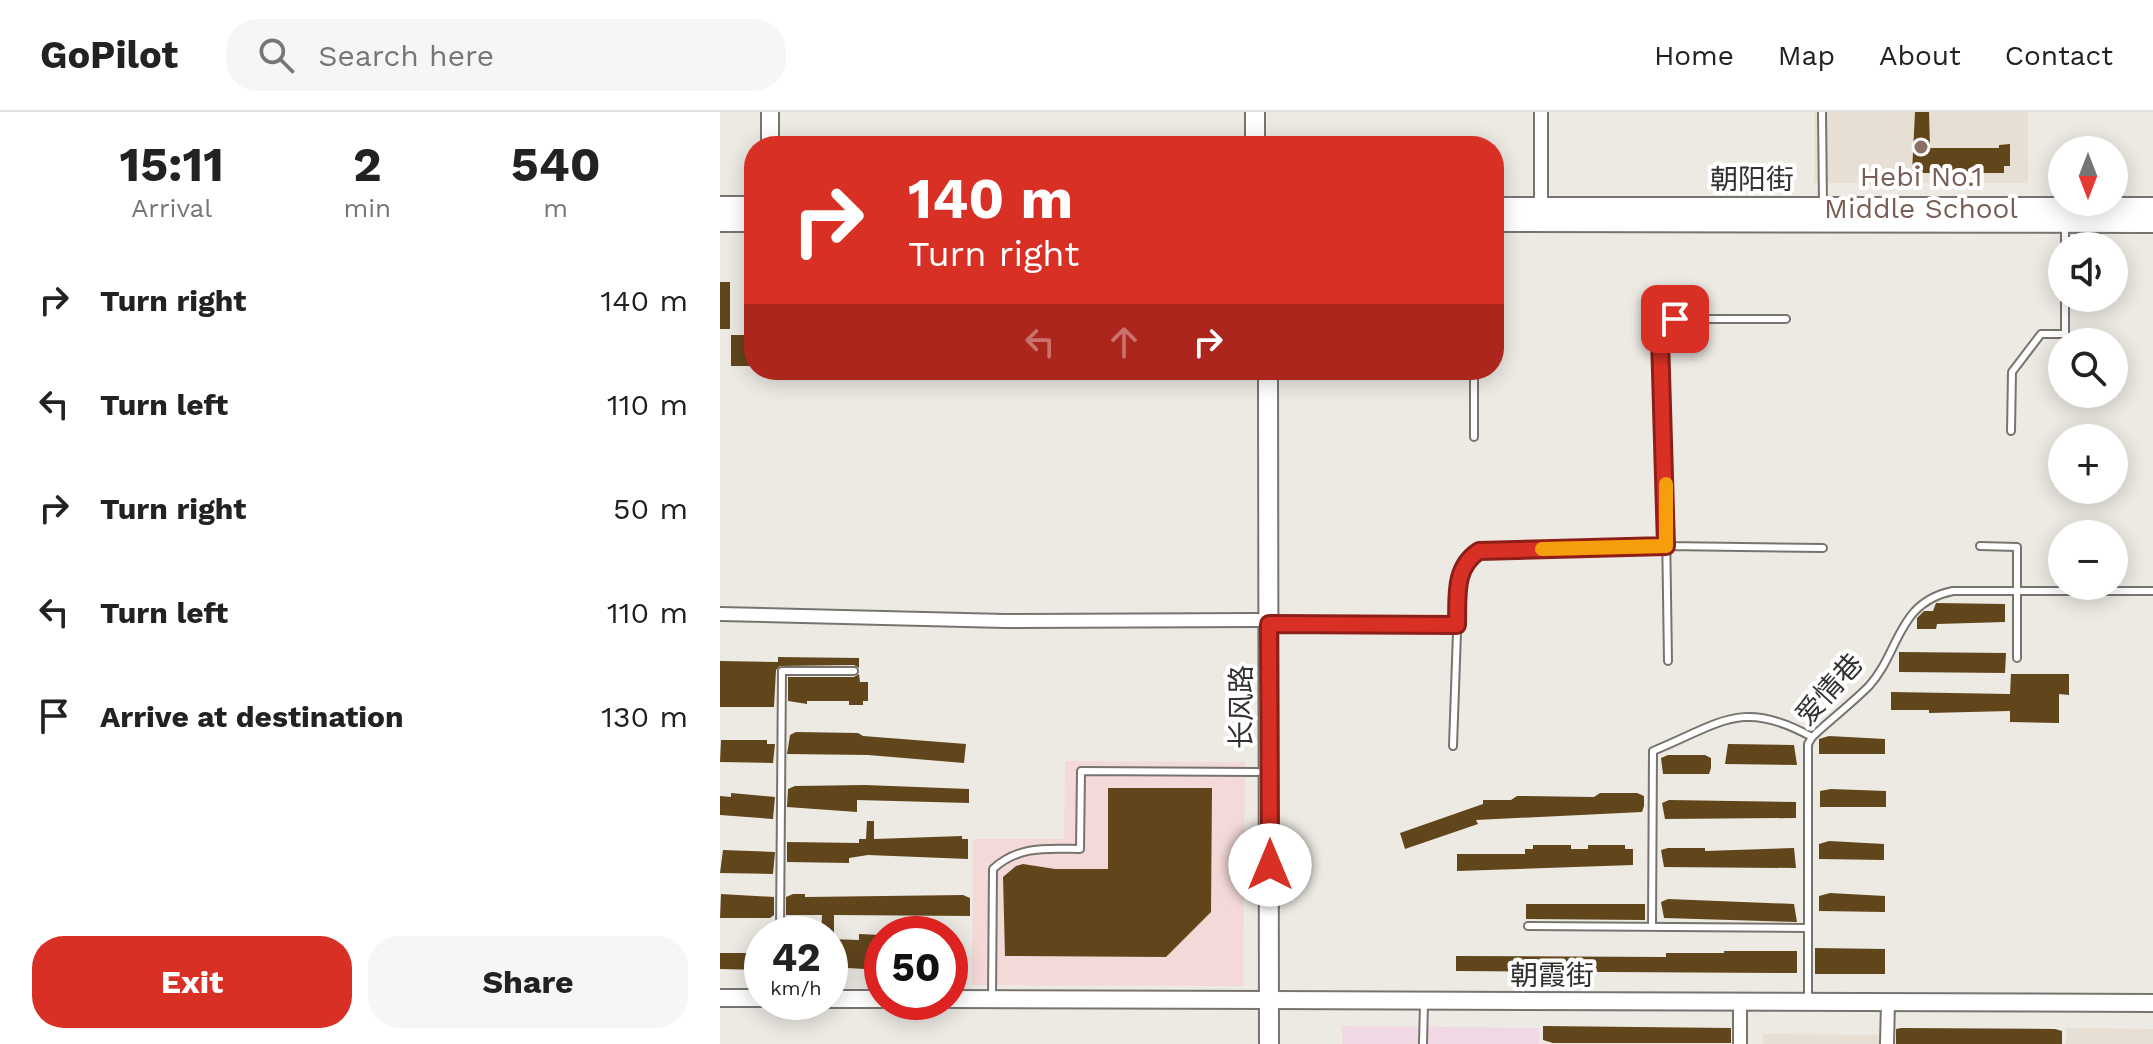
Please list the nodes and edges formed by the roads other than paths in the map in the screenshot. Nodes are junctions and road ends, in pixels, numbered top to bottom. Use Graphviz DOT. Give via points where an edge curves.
graph roads {
  1 [pos="770,112"];
  2 [pos="1255,112"];
  3 [pos="1268,112"];
  4 [pos="1541,112"];
  5 [pos="1822,112"];
  6 [pos="770,136"];
  7 [pos="1255,136"];
  8 [pos="1268,136"];
  9 [pos="720,206"];
  10 [pos="744,206"];
  11 [pos="1504,207"];
  12 [pos="1541,207"];
  13 [pos="1823,207"];
  14 [pos="2153,207"];
  15 [pos="720,222"];
  16 [pos="744,222"];
  17 [pos="1504,222"];
  18 [pos="2065,222"];
  19 [pos="2153,223"];
  20 [pos="2065,232"];
  21 [pos="2065,312"];
  22 [pos="1786,319"];
  23 [pos="1256,380"];
  24 [pos="1268,380"];
  25 [pos="1474,380"];
  26 [pos="2011,431"];
  27 [pos="1474,437"];
  28 [pos="1666,546"];
  29 [pos="1980,546"];
  30 [pos="1823,548"];
  31 [pos="2017,591"];
  32 [pos="2153,591"];
  33 [pos="720,614"];
  34 [pos="1263,622"];
  35 [pos="1457,625"];
  36 [pos="2017,658"];
  37 [pos="1668,661"];
  38 [pos="854,671"];
  39 [pos="1812,737"];
  40 [pos="1453,746"];
  41 [pos="1257,772"];
  42 [pos="780,916"];
  43 [pos="1528,926"];
  44 [pos="1652,927"];
  45 [pos="1808,928"];
  46 [pos="720,998"];
  47 [pos="744,998"];
  48 [pos="968,999"];
  49 [pos="992,999"];
  50 [pos="1263,1000"];
  51 [pos="1424,1000"];
  52 [pos="1740,1001"];
  53 [pos="1808,1002"];
  54 [pos="1888,1002"];
  55 [pos="2153,1003"];
  56 [pos="1257,1044"];
  57 [pos="1269,1044"];
  58 [pos="1423,1044"];
  59 [pos="1740,1044"];
  60 [pos="1887,1044"];
  1 -- 6 [label="street"];
  2 -- 7 [label="main road"];
  3 -- 8 [label="main road"];
  4 -- 12 [label="street"];
  5 -- 13 [label="lane"];
  9 -- 10 [label="main road"];
  11 -- 12 [label="main road, 朝阳街"];
  12 -- 13 [label="main road, 朝阳街"];
  13 -- 14 [label="main road, 朝阳街"];
  15 -- 16 [label="main road"];
  17 -- 18 [label="main road, 朝阳街"];
  18 -- 19 [label="main road, 朝阳街"];
  18 -- 20 [label="lane"];
  21 -- 26 [label="lane" via="2065,334 2041,334 2012,372"];
  22 -- 28 [label="lane" via="1675,319 1663,327"];
  23 -- 34 [label="main road, 长风路"];
  24 -- 34 [label="main road, 长风路"];
  25 -- 27 [label="lane"];
  28 -- 30 [label="lane"];
  28 -- 35 [label="lane" via="1479,551 1467,558 1459,575"];
  28 -- 37 [label="lane"];
  29 -- 31 [label="lane" via="2017,547"];
  31 -- 32 [label="lane, 爱情巷"];
  31 -- 36 [label="lane"];
  31 -- 39 [label="lane, 爱情巷" via="1941,593 1910,614 1871,684"];
  33 -- 34 [label="street"];
  34 -- 35 [label="lane"];
  34 -- 41 [label="main road, 长风路"];
  34 -- 50 [label="main road, 长风路"];
  35 -- 40 [label="lane"];
  38 -- 42 [label="lane" via="782,671"];
  39 -- 44 [label="lane" via="1782,720 1742,715 1653,751"];
  39 -- 45 [label="lane, 爱情巷"];
  41 -- 49 [label="lane" via="1081,771 1080,849 1030,848 1006,857 993,869"];
  41 -- 50 [label="main road, 长风路"];
  43 -- 44 [label="lane"];
  44 -- 45 [label="lane"];
  45 -- 53 [label="lane, 爱情巷"];
  46 -- 47 [label="street"];
  48 -- 49 [label="street, 朝霞街"];
  49 -- 50 [label="street, 朝霞街"];
  50 -- 51 [label="street, 朝霞街"];
  50 -- 56 [label="main road, 长风路"];
  50 -- 57 [label="main road, 长风路"];
  51 -- 52 [label="street, 朝霞街"];
  51 -- 58 [label="lane"];
  52 -- 53 [label="street, 朝霞街"];
  52 -- 59 [label="street"];
  53 -- 54 [label="street, 朝霞街"];
  54 -- 55 [label="street, 朝霞街"];
  54 -- 60 [label="street"];
}
